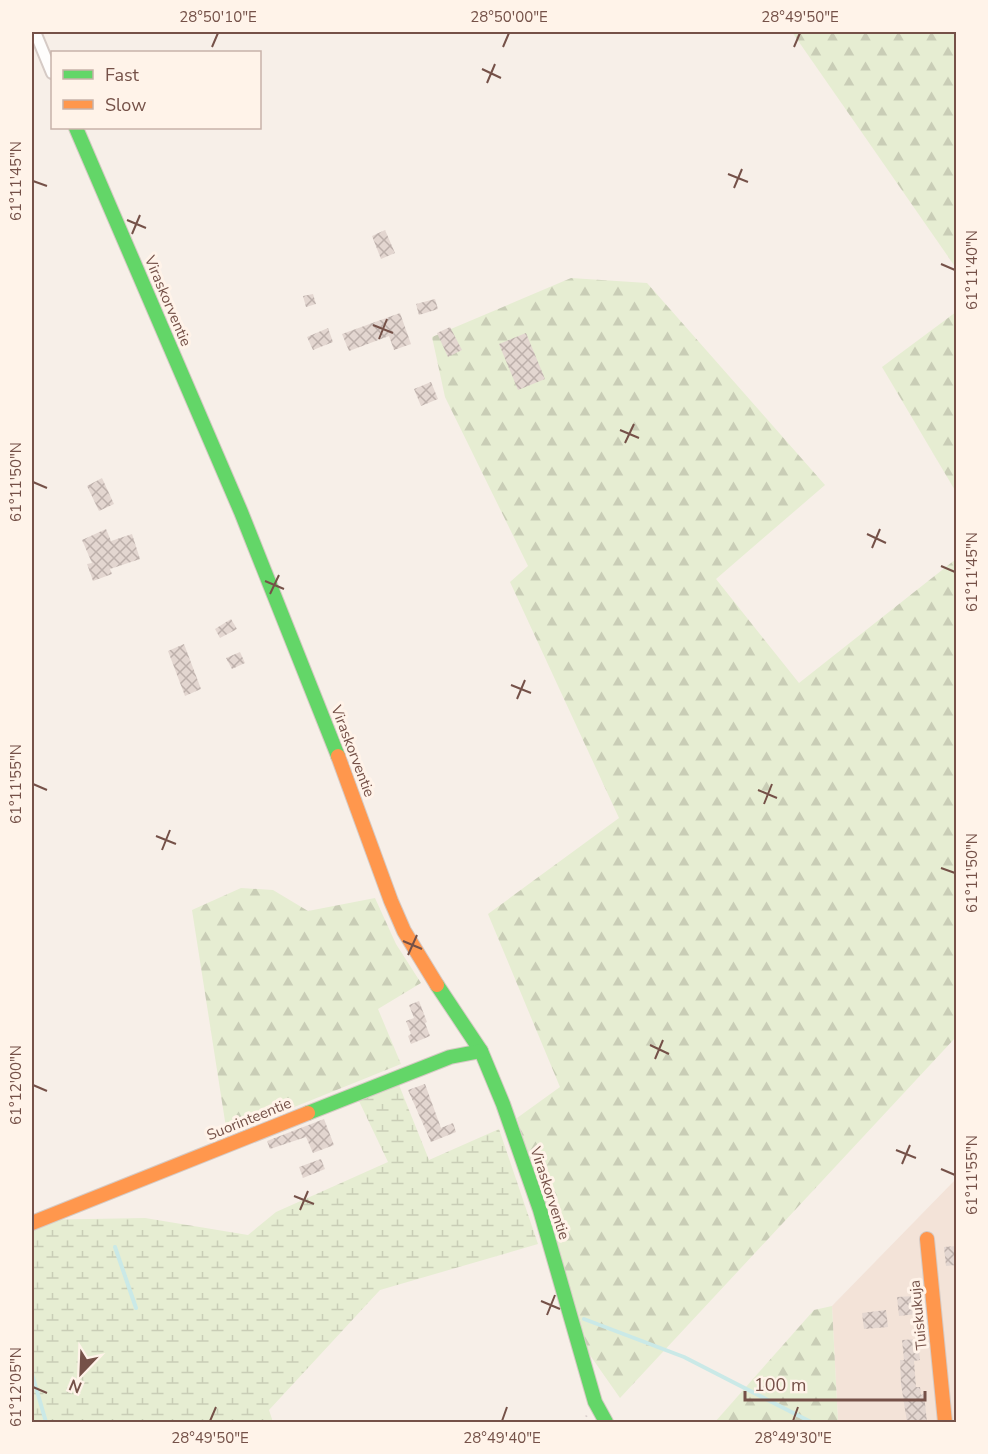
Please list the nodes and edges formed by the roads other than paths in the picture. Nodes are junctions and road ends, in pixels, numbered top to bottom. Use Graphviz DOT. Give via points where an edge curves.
graph roads {
  1 [pos="34,32"];
  2 [pos="51,71"];
  3 [pos="76,129"];
  4 [pos="481,1051"];
  5 [pos="32,1223"];
  6 [pos="927,1239"];
  7 [pos="606,1422"];
  8 [pos="945,1422"];
  1 -- 2 [label="street"];
  3 -- 4 [label="street, Viraskorventie" via="241,512 404,931"];
  4 -- 5 [label="street, Suorinteentie" via="450,1057"];
  4 -- 7 [label="street, Viraskorventie" via="540,1210 595,1402"];
  6 -- 8 [label="street, Tuiskukuja"];
}
